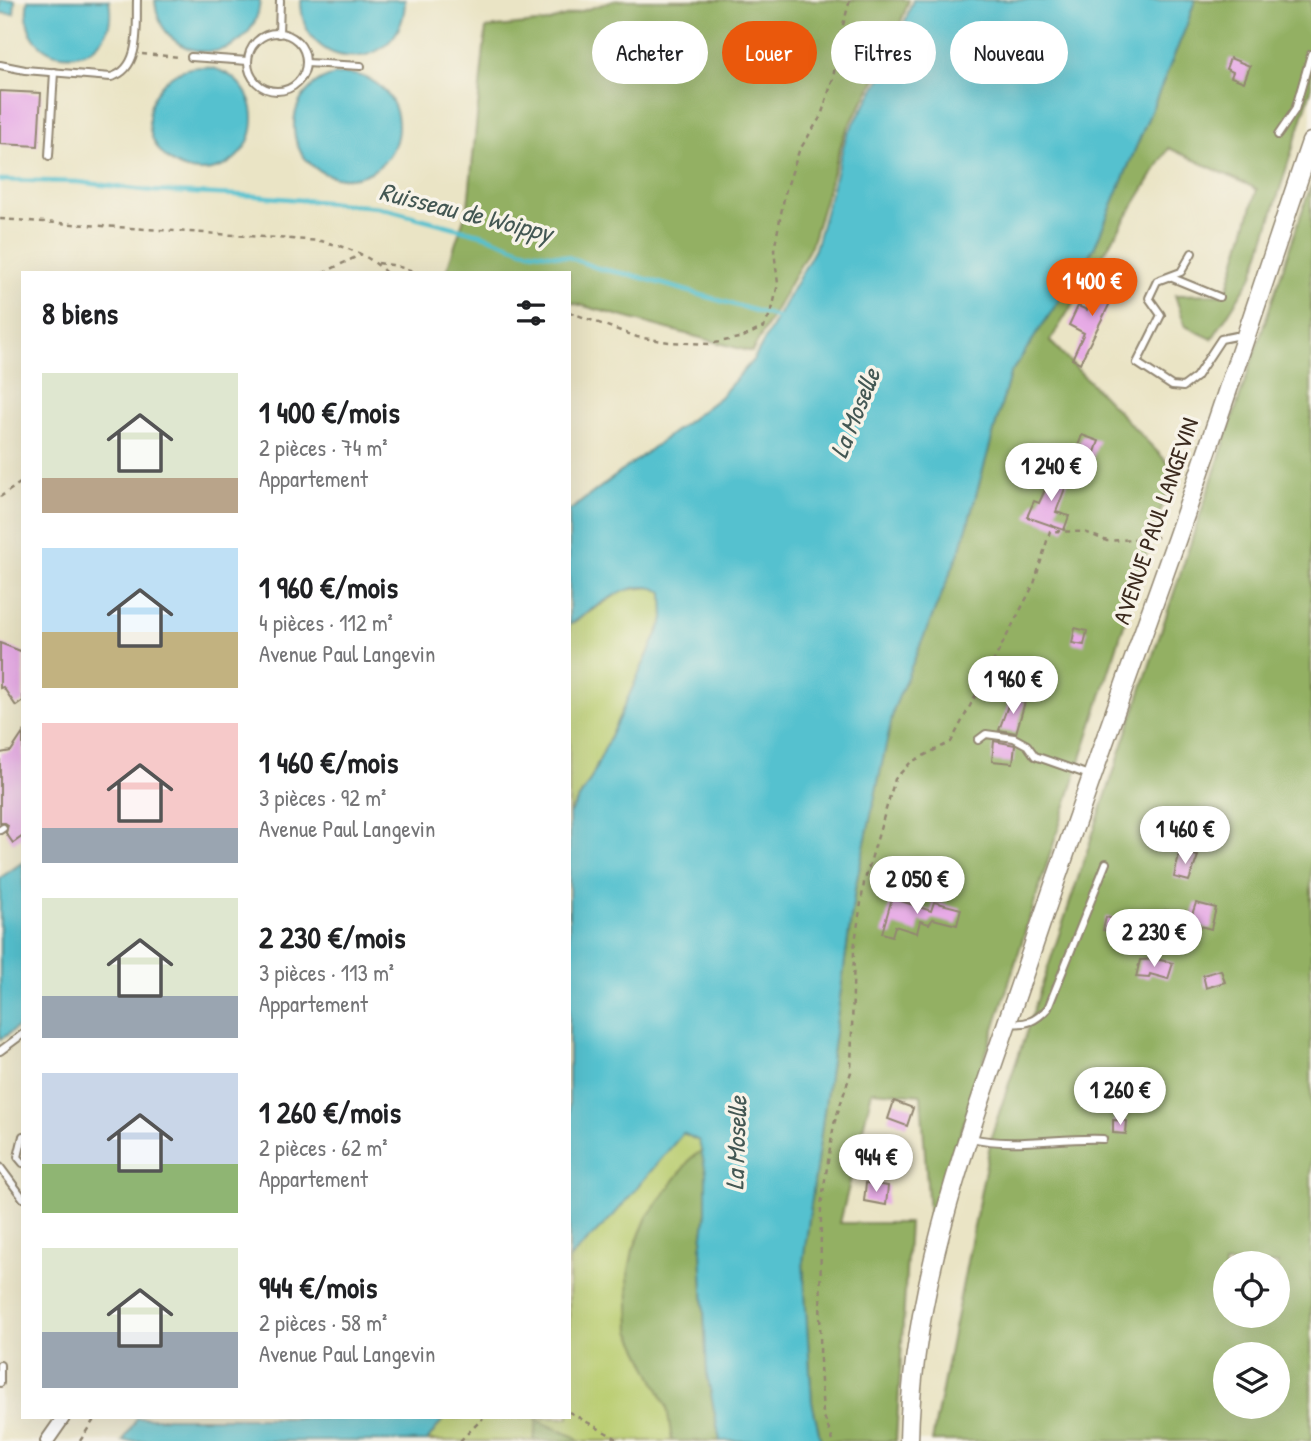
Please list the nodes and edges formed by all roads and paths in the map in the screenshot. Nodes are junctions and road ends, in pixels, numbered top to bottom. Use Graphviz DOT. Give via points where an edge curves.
graph roads {
  1 [pos="137,0"];
  2 [pos="280,0"];
  3 [pos="850,0"];
  4 [pos="279,34"];
  5 [pos="134,54"];
  6 [pos="1311,54"];
  7 [pos="191,57"];
  8 [pos="248,61"];
  9 [pos="306,63"];
  10 [pos="0,65"];
  11 [pos="361,66"];
  12 [pos="54,72"];
  13 [pos="1278,135"];
  14 [pos="1311,142"];
  15 [pos="49,156"];
  16 [pos="0,219"];
  17 [pos="1192,253"];
  18 [pos="362,254"];
  19 [pos="378,264"];
  20 [pos="327,271"];
  21 [pos="384,271"];
  22 [pos="414,271"];
  23 [pos="1170,277"];
  24 [pos="1219,297"];
  25 [pos="571,313"];
  26 [pos="1244,339"];
  27 [pos="21,482"];
  28 [pos="0,497"];
  29 [pos="1176,541"];
  30 [pos="978,740"];
  31 [pos="1091,775"];
  32 [pos="1106,863"];
  33 [pos="1007,1023"];
  34 [pos="21,1035"];
  35 [pos="0,1051"];
  36 [pos="969,1138"];
  37 [pos="1103,1139"];
  38 [pos="21,1144"];
  39 [pos="21,1161"];
  40 [pos="0,1167"];
  41 [pos="21,1195"];
  42 [pos="0,1365"];
  43 [pos="0,1383"];
  44 [pos="571,1413"];
  45 [pos="62,1419"];
  46 [pos="94,1419"];
  47 [pos="482,1419"];
  48 [pos="47,1441"];
  49 [pos="80,1441"];
  50 [pos="460,1441"];
  51 [pos="621,1441"];
  52 [pos="833,1441"];
  53 [pos="909,1441"];
  1 -- 5 [label="lane"];
  2 -- 4 [label="lane"];
  3 -- 25 [label="path" via="821,116 799,151 785,193 774,250 778,284 764,327 710,344 669,342 637,337"];
  4 -- 8 [label="lane" via="261,38"];
  4 -- 9 [label="lane" via="295,40"];
  5 -- 7 [label="path"];
  5 -- 12 [label="lane" via="127,68 111,77"];
  6 -- 13 [label="lane" via="1294,110"];
  7 -- 8 [label="lane"];
  8 -- 9 [label="lane" via="259,85 275,91 300,80"];
  9 -- 11 [label="lane"];
  10 -- 12 [label="lane"];
  12 -- 15 [label="lane"];
  14 -- 26 [label="main road, AVENUE PAUL LANGEVIN"];
  16 -- 18 [label="path" via="321,241"];
  17 -- 23 [label="lane" via="1181,272"];
  18 -- 19 [label="path"];
  18 -- 20 [label="path"];
  19 -- 21 [label="path"];
  19 -- 22 [label="path"];
  23 -- 24 [label="lane"];
  23 -- 26 [label="lane" via="1157,281 1149,298 1161,315 1138,363 1171,386 1183,387 1196,377 1221,339"];
  26 -- 29 [label="main road, AVENUE PAUL LANGEVIN"];
  27 -- 28 [label="path"];
  29 -- 31 [label="main road, AVENUE PAUL LANGEVIN"];
  29 -- 52 [label="path" via="1158,536 1107,541 1085,532 1050,531 1034,584 951,742 911,762 895,779 864,883 854,949 851,1072 834,1124 821,1205 820,1365 823,1413"];
  30 -- 31 [label="lane" via="986,734 1014,738 1035,756"];
  31 -- 33 [label="main road, AVENUE PAUL LANGEVIN"];
  32 -- 33 [label="lane" via="1048,1008 1023,1025"];
  33 -- 36 [label="main road, AVENUE PAUL LANGEVIN"];
  34 -- 35 [label="lane"];
  36 -- 37 [label="lane" via="1002,1143"];
  36 -- 53 [label="main road, AVENUE PAUL LANGEVIN" via="933,1264 921,1325"];
  38 -- 39 [label="lane"];
  40 -- 41 [label="lane"];
  42 -- 43 [label="lane"];
  44 -- 51 [label="path"];
  45 -- 48 [label="street"];
  46 -- 49 [label="path"];
  47 -- 50 [label="path"];
}
